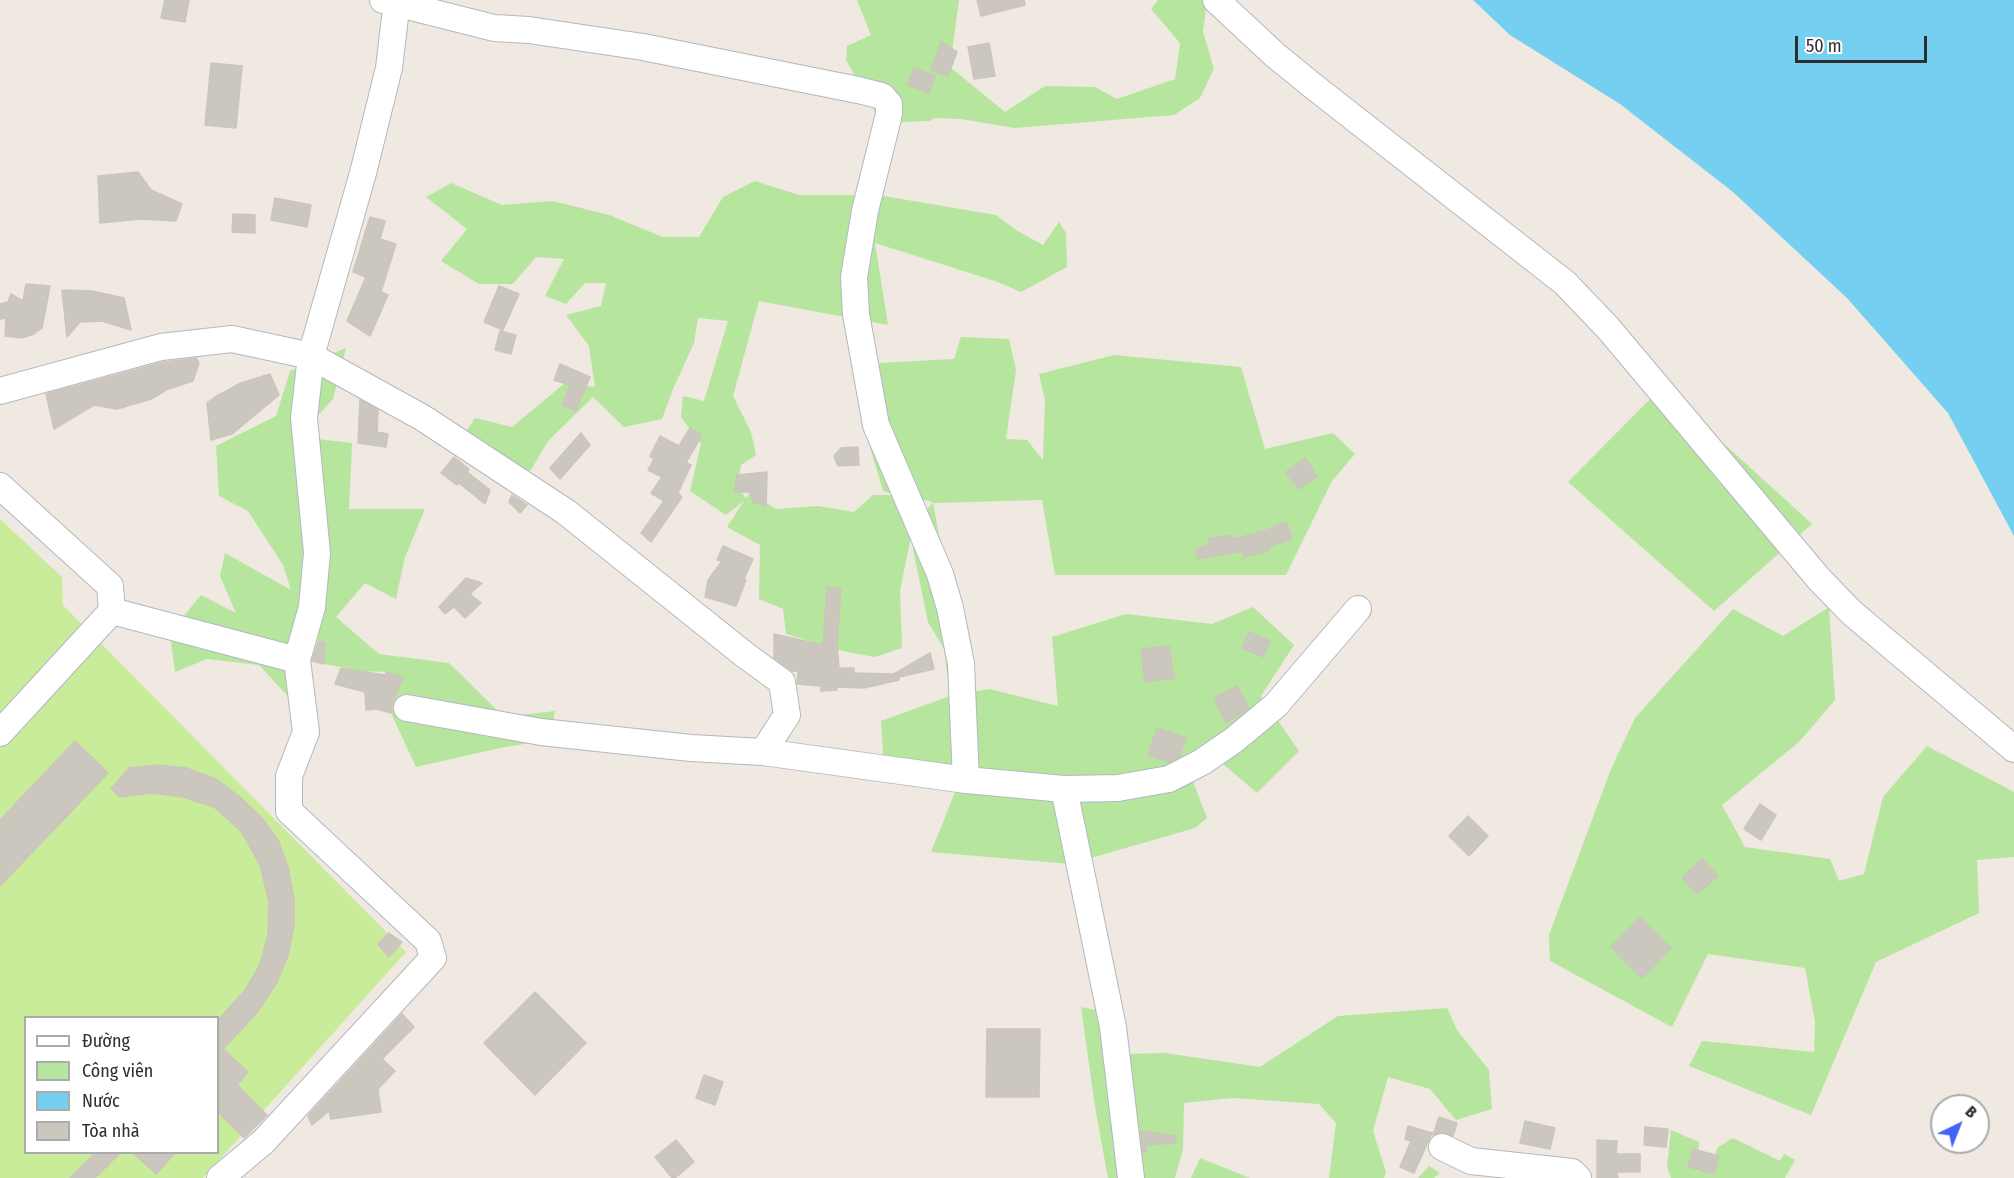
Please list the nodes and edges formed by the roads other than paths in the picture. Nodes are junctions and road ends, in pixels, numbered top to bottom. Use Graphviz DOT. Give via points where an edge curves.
graph roads {
  1 [pos="1216,0"];
  2 [pos="392,1"];
  3 [pos="311,356"];
  4 [pos="0,391"];
  5 [pos="0,486"];
  6 [pos="1358,609"];
  7 [pos="112,610"];
  8 [pos="297,660"];
  9 [pos="408,708"];
  10 [pos="0,733"];
  11 [pos="2014,748"];
  12 [pos="763,752"];
  13 [pos="966,780"];
  14 [pos="1064,789"];
  15 [pos="1442,1147"];
  16 [pos="220,1178"];
  17 [pos="1131,1178"];
  18 [pos="1578,1178"];
  1 -- 11 [label="street" via="1275,55 1564,283 1608,328 1811,570 1852,613"];
  2 -- 3 [label="street" via="389,69"];
  2 -- 13 [label="street" via="494,28 643,47 858,90 882,96 890,104 854,277 856,314 876,425 940,574 950,608 961,664"];
  3 -- 4 [label="street" via="232,339 161,347"];
  3 -- 8 [label="street" via="304,418 317,553 312,607"];
  3 -- 12 [label="street" via="423,418 566,512 782,682 787,715"];
  5 -- 7 [label="street" via="110,586"];
  6 -- 14 [label="street" via="1276,705 1202,762 1169,779 1118,788"];
  7 -- 8 [label="street"];
  7 -- 10 [label="street"];
  8 -- 16 [label="street" via="306,732 290,777 288,811 428,941 433,958 262,1142"];
  9 -- 12 [label="street" via="541,732"];
  12 -- 13 [label="street"];
  13 -- 14 [label="street"];
  14 -- 17 [label="street" via="1113,1028"];
  15 -- 18 [label="street" via="1471,1161 1572,1172"];
}
